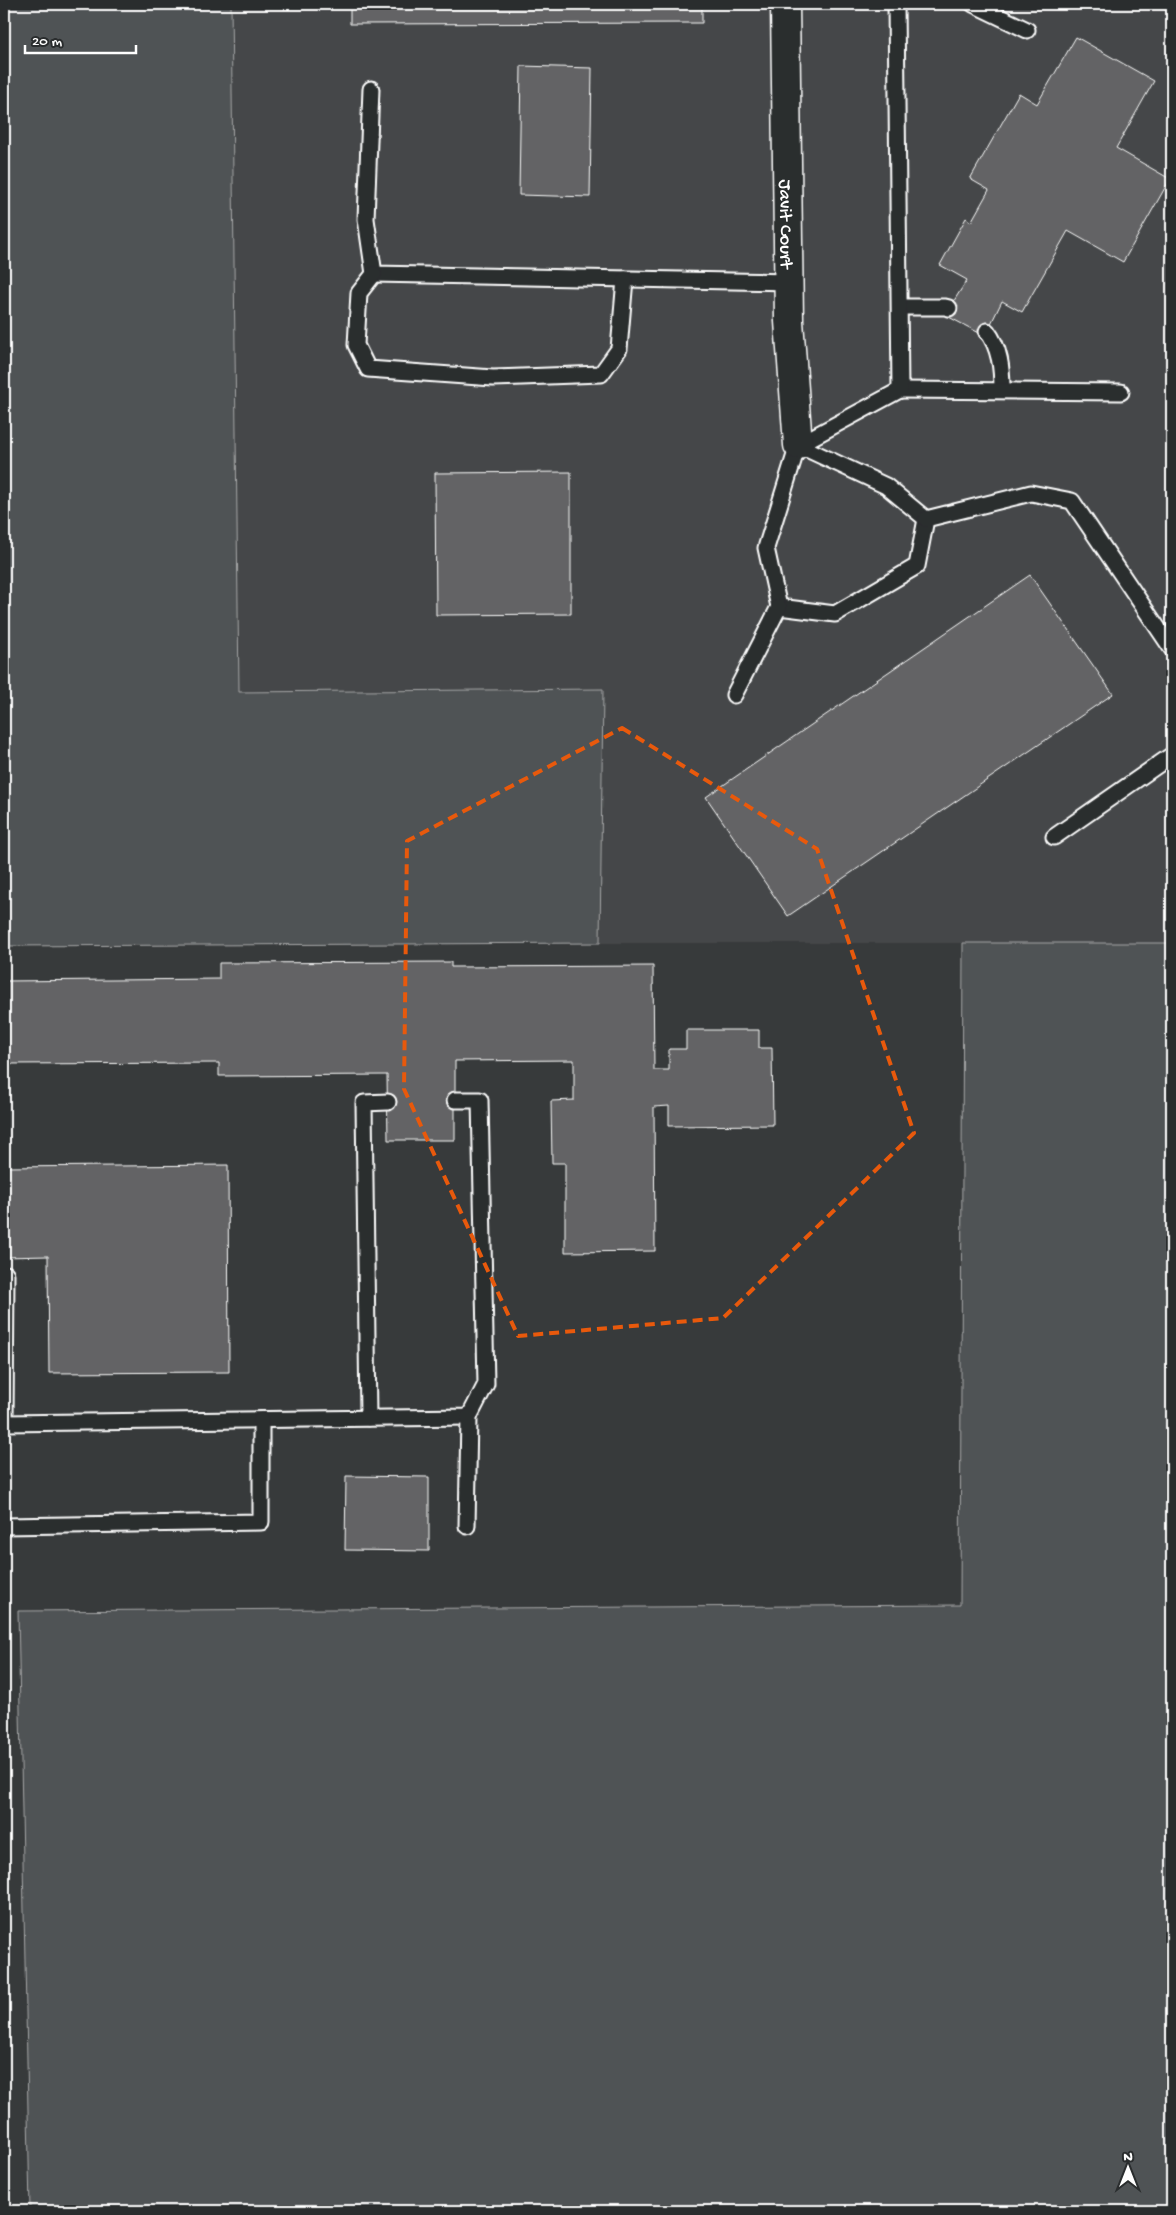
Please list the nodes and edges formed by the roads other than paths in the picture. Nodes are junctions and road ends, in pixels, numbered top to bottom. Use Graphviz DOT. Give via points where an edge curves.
graph roads {
  1 [pos="785,4"];
  2 [pos="896,4"];
  3 [pos="972,4"];
  4 [pos="1027,30"];
  5 [pos="371,89"];
  6 [pos="374,274"];
  7 [pos="625,279"];
  8 [pos="789,282"];
  9 [pos="900,307"];
  10 [pos="949,308"];
  11 [pos="987,331"];
  12 [pos="900,390"];
  13 [pos="1002,390"];
  14 [pos="1121,392"];
  15 [pos="798,445"];
  16 [pos="926,519"];
  17 [pos="779,607"];
  18 [pos="1172,649"];
  19 [pos="734,695"];
  20 [pos="1172,755"];
  21 [pos="1054,837"];
  22 [pos="455,1100"];
  23 [pos="388,1102"];
  24 [pos="6,1274"];
  25 [pos="368,1418"];
  26 [pos="469,1418"];
  27 [pos="261,1420"];
  28 [pos="4,1423"];
  29 [pos="4,1526"];
  30 [pos="467,1526"];
  1 -- 8 [label="street, Javit Court"];
  2 -- 9 [label="lane"];
  3 -- 4 [label="lane"];
  5 -- 6 [label="lane" via="366,219"];
  6 -- 7 [label="lane"];
  6 -- 7 [label="lane" via="359,293 356,345 368,369 493,378 601,374 619,349"];
  7 -- 8 [label="lane"];
  8 -- 15 [label="street, Javit Court"];
  9 -- 10 [label="lane"];
  9 -- 12 [label="lane"];
  11 -- 13 [label="lane" via="1002,366"];
  12 -- 13 [label="lane"];
  12 -- 15 [label="lane"];
  13 -- 14 [label="lane"];
  15 -- 16 [label="lane" via="886,486"];
  15 -- 17 [label="lane" via="766,548"];
  16 -- 17 [label="lane" via="917,566 835,614"];
  16 -- 18 [label="lane" via="1031,493 1072,501"];
  17 -- 19 [label="lane"];
  20 -- 21 [label="lane"];
  22 -- 26 [label="lane" via="480,1100 486,1384"];
  23 -- 25 [label="lane" via="364,1103"];
  24 -- 28 [label="lane"];
  25 -- 26 [label="lane"];
  25 -- 27 [label="lane"];
  26 -- 30 [label="lane"];
  27 -- 28 [label="lane"];
  27 -- 29 [label="lane" via="261,1522"];
}
